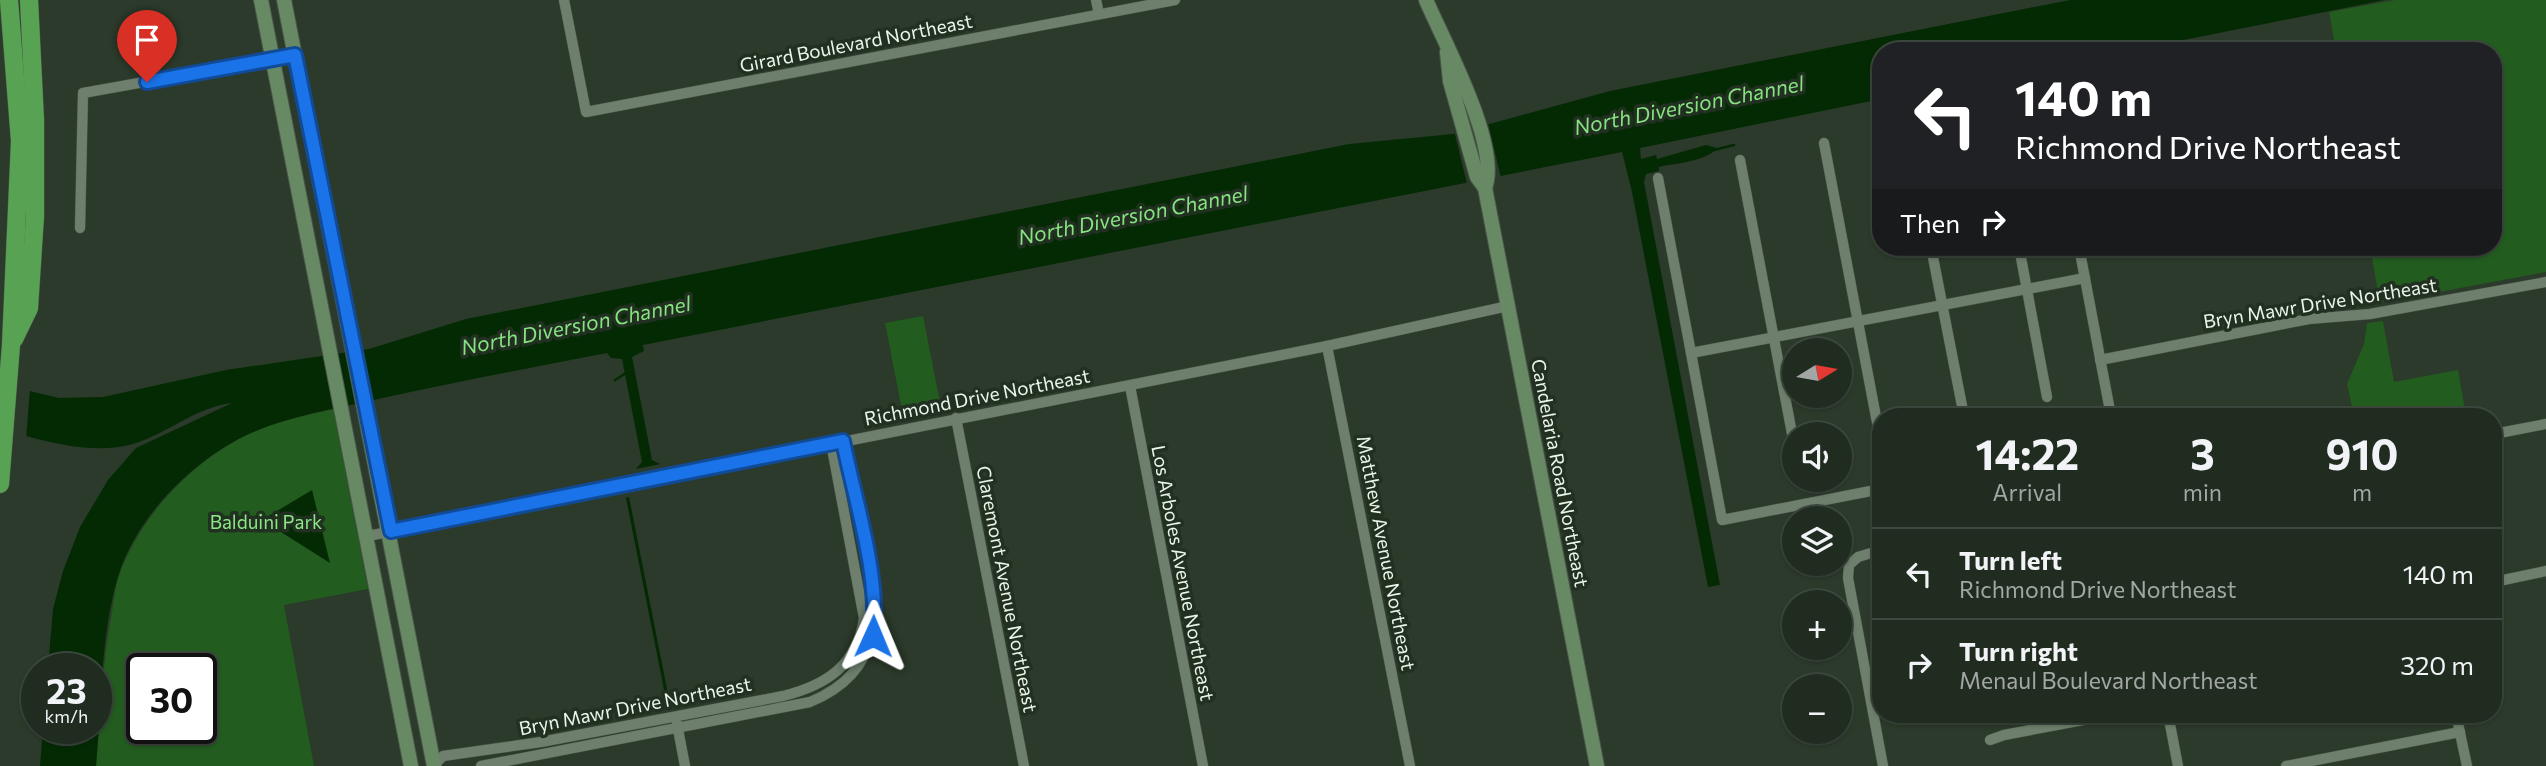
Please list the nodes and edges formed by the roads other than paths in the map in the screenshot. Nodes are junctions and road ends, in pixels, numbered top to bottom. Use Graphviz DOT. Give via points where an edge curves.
graph roads {
  1 [pos="9,0"];
  2 [pos="29,0"];
  3 [pos="261,0"];
  4 [pos="284,0"];
  5 [pos="564,0"];
  6 [pos="1096,0"];
  7 [pos="1175,0"];
  8 [pos="1426,0"];
  9 [pos="1099,14"];
  10 [pos="295,55"];
  11 [pos="273,59"];
  12 [pos="1824,143"];
  13 [pos="1740,160"];
  14 [pos="1658,178"];
  15 [pos="80,228"];
  16 [pos="1933,256"];
  17 [pos="2021,256"];
  18 [pos="2081,256"];
  19 [pos="2085,278"];
  20 [pos="2546,282"];
  21 [pos="2027,289"];
  22 [pos="1942,305"];
  23 [pos="1508,306"];
  24 [pos="1857,321"];
  25 [pos="1773,338"];
  26 [pos="11,345"];
  27 [pos="1327,346"];
  28 [pos="1691,354"];
  29 [pos="2100,360"];
  30 [pos="1130,386"];
  31 [pos="2048,397"];
  32 [pos="1874,408"];
  33 [pos="1962,408"];
  34 [pos="2109,408"];
  35 [pos="956,418"];
  36 [pos="1790,422"];
  37 [pos="2546,424"];
  38 [pos="2502,432"];
  39 [pos="843,441"];
  40 [pos="831,443"];
  41 [pos="0,484"];
  42 [pos="1872,491"];
  43 [pos="391,531"];
  44 [pos="369,536"];
  45 [pos="1872,553"];
  46 [pos="2546,571"];
  47 [pos="2502,580"];
  48 [pos="1872,710"];
  49 [pos="676,717"];
  50 [pos="1875,723"];
  51 [pos="2065,723"];
  52 [pos="2170,723"];
  53 [pos="2458,723"];
  54 [pos="678,729"];
  55 [pos="2460,732"];
  56 [pos="1990,740"];
  57 [pos="411,766"];
  58 [pos="432,766"];
  59 [pos="481,766"];
  60 [pos="685,766"];
  61 [pos="1024,766"];
  62 [pos="1202,766"];
  63 [pos="1410,766"];
  64 [pos="1597,766"];
  65 [pos="1883,766"];
  66 [pos="2178,766"];
  67 [pos="2288,766"];
  68 [pos="2467,766"];
  1 -- 26 [label="highway" via="20,141"];
  2 -- 26 [label="highway" via="35,120 33,261 29,308"];
  3 -- 11 [label="main road"];
  4 -- 10 [label="main road"];
  5 -- 9 [label="street, Girard Boulevard Northeast" via="586,112"];
  6 -- 9 [label="street"];
  7 -- 9 [label="street, Girard Boulevard Northeast"];
  8 -- 23 [label="main road, Candelaria Road Northeast" via="1447,52 1450,81 1468,116 1477,177 1485,188"];
  10 -- 11 [label="street"];
  10 -- 43 [label="main road"];
  11 -- 15 [label="street" via="83,93"];
  11 -- 44 [label="main road"];
  12 -- 24 [label="street"];
  13 -- 25 [label="street"];
  14 -- 28 [label="street"];
  16 -- 22 [label="street"];
  17 -- 21 [label="street"];
  18 -- 19 [label="street"];
  19 -- 21 [label="street"];
  19 -- 29 [label="street"];
  20 -- 29 [label="street, Bryn Mawr Drive Northeast" via="2370,314 2309,319"];
  21 -- 22 [label="street"];
  21 -- 31 [label="street"];
  22 -- 24 [label="street"];
  22 -- 33 [label="street"];
  23 -- 27 [label="street, Richmond Drive Northeast"];
  23 -- 64 [label="main road, Candelaria Road Northeast"];
  24 -- 25 [label="street"];
  24 -- 32 [label="street"];
  25 -- 28 [label="street"];
  25 -- 36 [label="street"];
  26 -- 41 [label="highway"];
  27 -- 30 [label="street, Richmond Drive Northeast"];
  27 -- 63 [label="street, Matthew Avenue Northeast"];
  28 -- 42 [label="street" via="1722,520"];
  29 -- 34 [label="street"];
  30 -- 35 [label="street, Richmond Drive Northeast"];
  30 -- 62 [label="street, Los Arboles Avenue Northeast"];
  35 -- 39 [label="street, Richmond Drive Northeast"];
  35 -- 61 [label="street, Claremont Avenue Northeast"];
  37 -- 38 [label="street"];
  39 -- 40 [label="street, Richmond Drive Northeast"];
  39 -- 54 [label="street, Bryn Mawr Drive Northeast" via="875,617 862,663 848,681 810,702"];
  40 -- 43 [label="street, Richmond Drive Northeast"];
  40 -- 49 [label="street, Bryn Mawr Drive Northeast" via="864,618 857,646 841,670 807,690"];
  43 -- 44 [label="street, Richmond Drive Northeast"];
  43 -- 58 [label="main road"];
  44 -- 57 [label="main road"];
  45 -- 48 [label="street" via="1849,565 1849,592"];
  46 -- 47 [label="street"];
  49 -- 54 [label="street"];
  49 -- 58 [label="street, Bryn Mawr Drive Northeast" via="443,756"];
  50 -- 65 [label="street"];
  51 -- 56 [label="street"];
  52 -- 66 [label="street"];
  53 -- 55 [label="street"];
  54 -- 59 [label="street, Bryn Mawr Drive Northeast"];
  54 -- 60 [label="street"];
  55 -- 67 [label="street"];
  55 -- 68 [label="street"];
}
